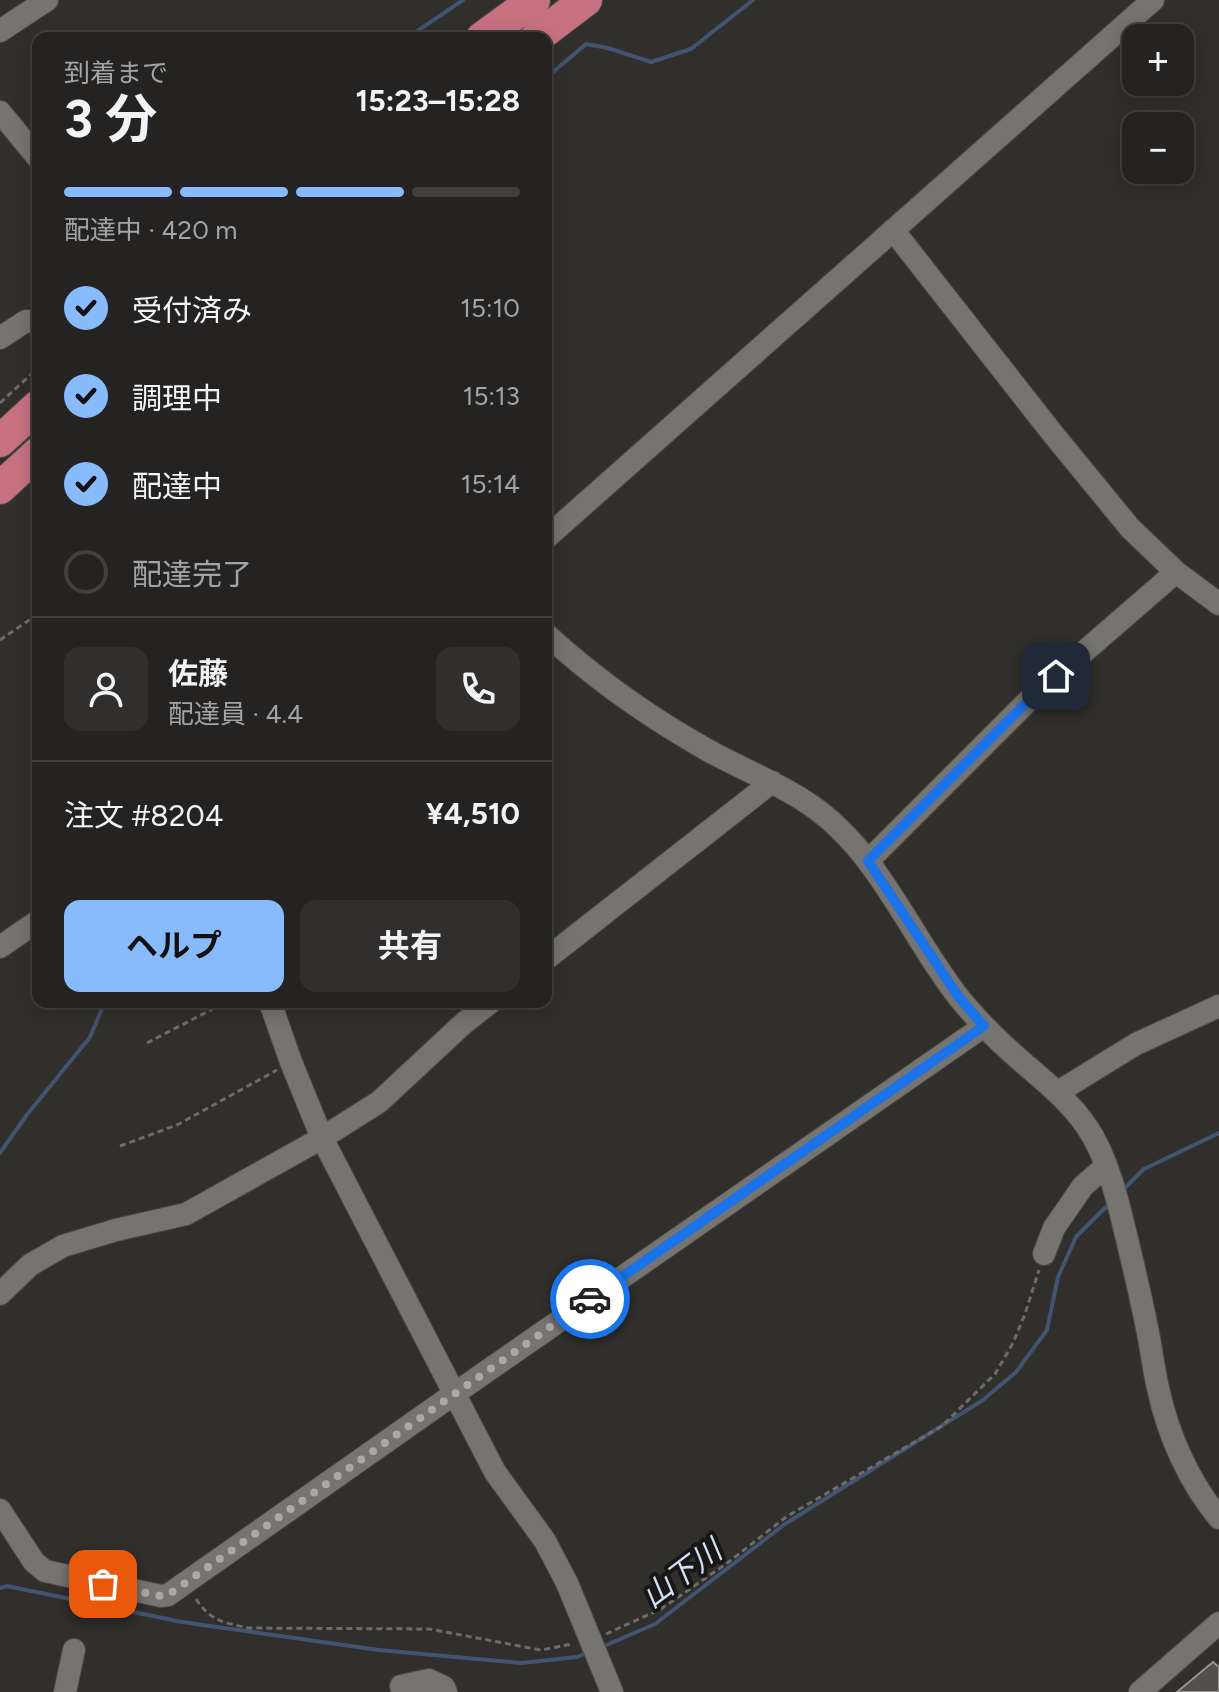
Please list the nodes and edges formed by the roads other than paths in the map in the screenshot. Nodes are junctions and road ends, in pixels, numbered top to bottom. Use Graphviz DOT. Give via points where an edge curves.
graph roads {
  1 [pos="47,0"];
  2 [pos="534,0"];
  3 [pos="586,0"];
  4 [pos="1153,0"];
  5 [pos="0,31"];
  6 [pos="490,32"];
  7 [pos="544,32"];
  8 [pos="0,112"];
  9 [pos="32,151"];
  10 [pos="893,230"];
  11 [pos="32,322"];
  12 [pos="0,338"];
  13 [pos="32,412"];
  14 [pos="0,441"];
  15 [pos="32,459"];
  16 [pos="0,488"];
  17 [pos="552,533"];
  18 [pos="1176,572"];
  19 [pos="1219,604"];
  20 [pos="552,639"];
  21 [pos="772,782"];
  22 [pos="868,861"];
  23 [pos="32,925"];
  24 [pos="0,947"];
  25 [pos="552,954"];
  26 [pos="1219,1006"];
  27 [pos="272,1008"];
  28 [pos="483,1008"];
  29 [pos="984,1026"];
  30 [pos="1058,1092"];
  31 [pos="322,1138"];
  32 [pos="1106,1166"];
  33 [pos="1044,1254"];
  34 [pos="0,1294"];
  35 [pos="454,1394"];
  36 [pos="0,1510"];
  37 [pos="1219,1518"];
  38 [pos="1219,1623"];
  39 [pos="74,1650"];
  40 [pos="65,1692"];
  41 [pos="403,1692"];
  42 [pos="446,1692"];
  43 [pos="612,1692"];
  44 [pos="1140,1692"];
  1 -- 5 [label="street"];
  2 -- 6 [label="highway"];
  3 -- 7 [label="highway"];
  4 -- 10 [label="street"];
  8 -- 9 [label="street"];
  10 -- 17 [label="street"];
  10 -- 18 [label="street" via="1130,528"];
  11 -- 12 [label="street"];
  13 -- 14 [label="highway"];
  15 -- 16 [label="highway"];
  18 -- 19 [label="street"];
  18 -- 22 [label="street" via="1032,697"];
  20 -- 21 [label="street" via="630,702 699,746"];
  21 -- 22 [label="street" via="841,829"];
  21 -- 25 [label="street"];
  22 -- 29 [label="street" via="958,996"];
  23 -- 24 [label="street"];
  26 -- 30 [label="street" via="1136,1044"];
  27 -- 31 [label="street"];
  28 -- 31 [label="street" via="379,1102"];
  29 -- 30 [label="street"];
  29 -- 35 [label="street"];
  30 -- 32 [label="street" via="1089,1128"];
  31 -- 34 [label="street" via="186,1214 63,1246 30,1265"];
  31 -- 35 [label="street"];
  32 -- 33 [label="street" via="1083,1186 1054,1228"];
  32 -- 37 [label="street" via="1162,1404 1202,1498"];
  35 -- 36 [label="street" via="168,1595 45,1571"];
  35 -- 43 [label="street" via="495,1472 545,1541"];
  38 -- 44 [label="street"];
  39 -- 40 [label="street"];
  41 -- 42 [label="street" via="401,1686 429,1680"];
}
